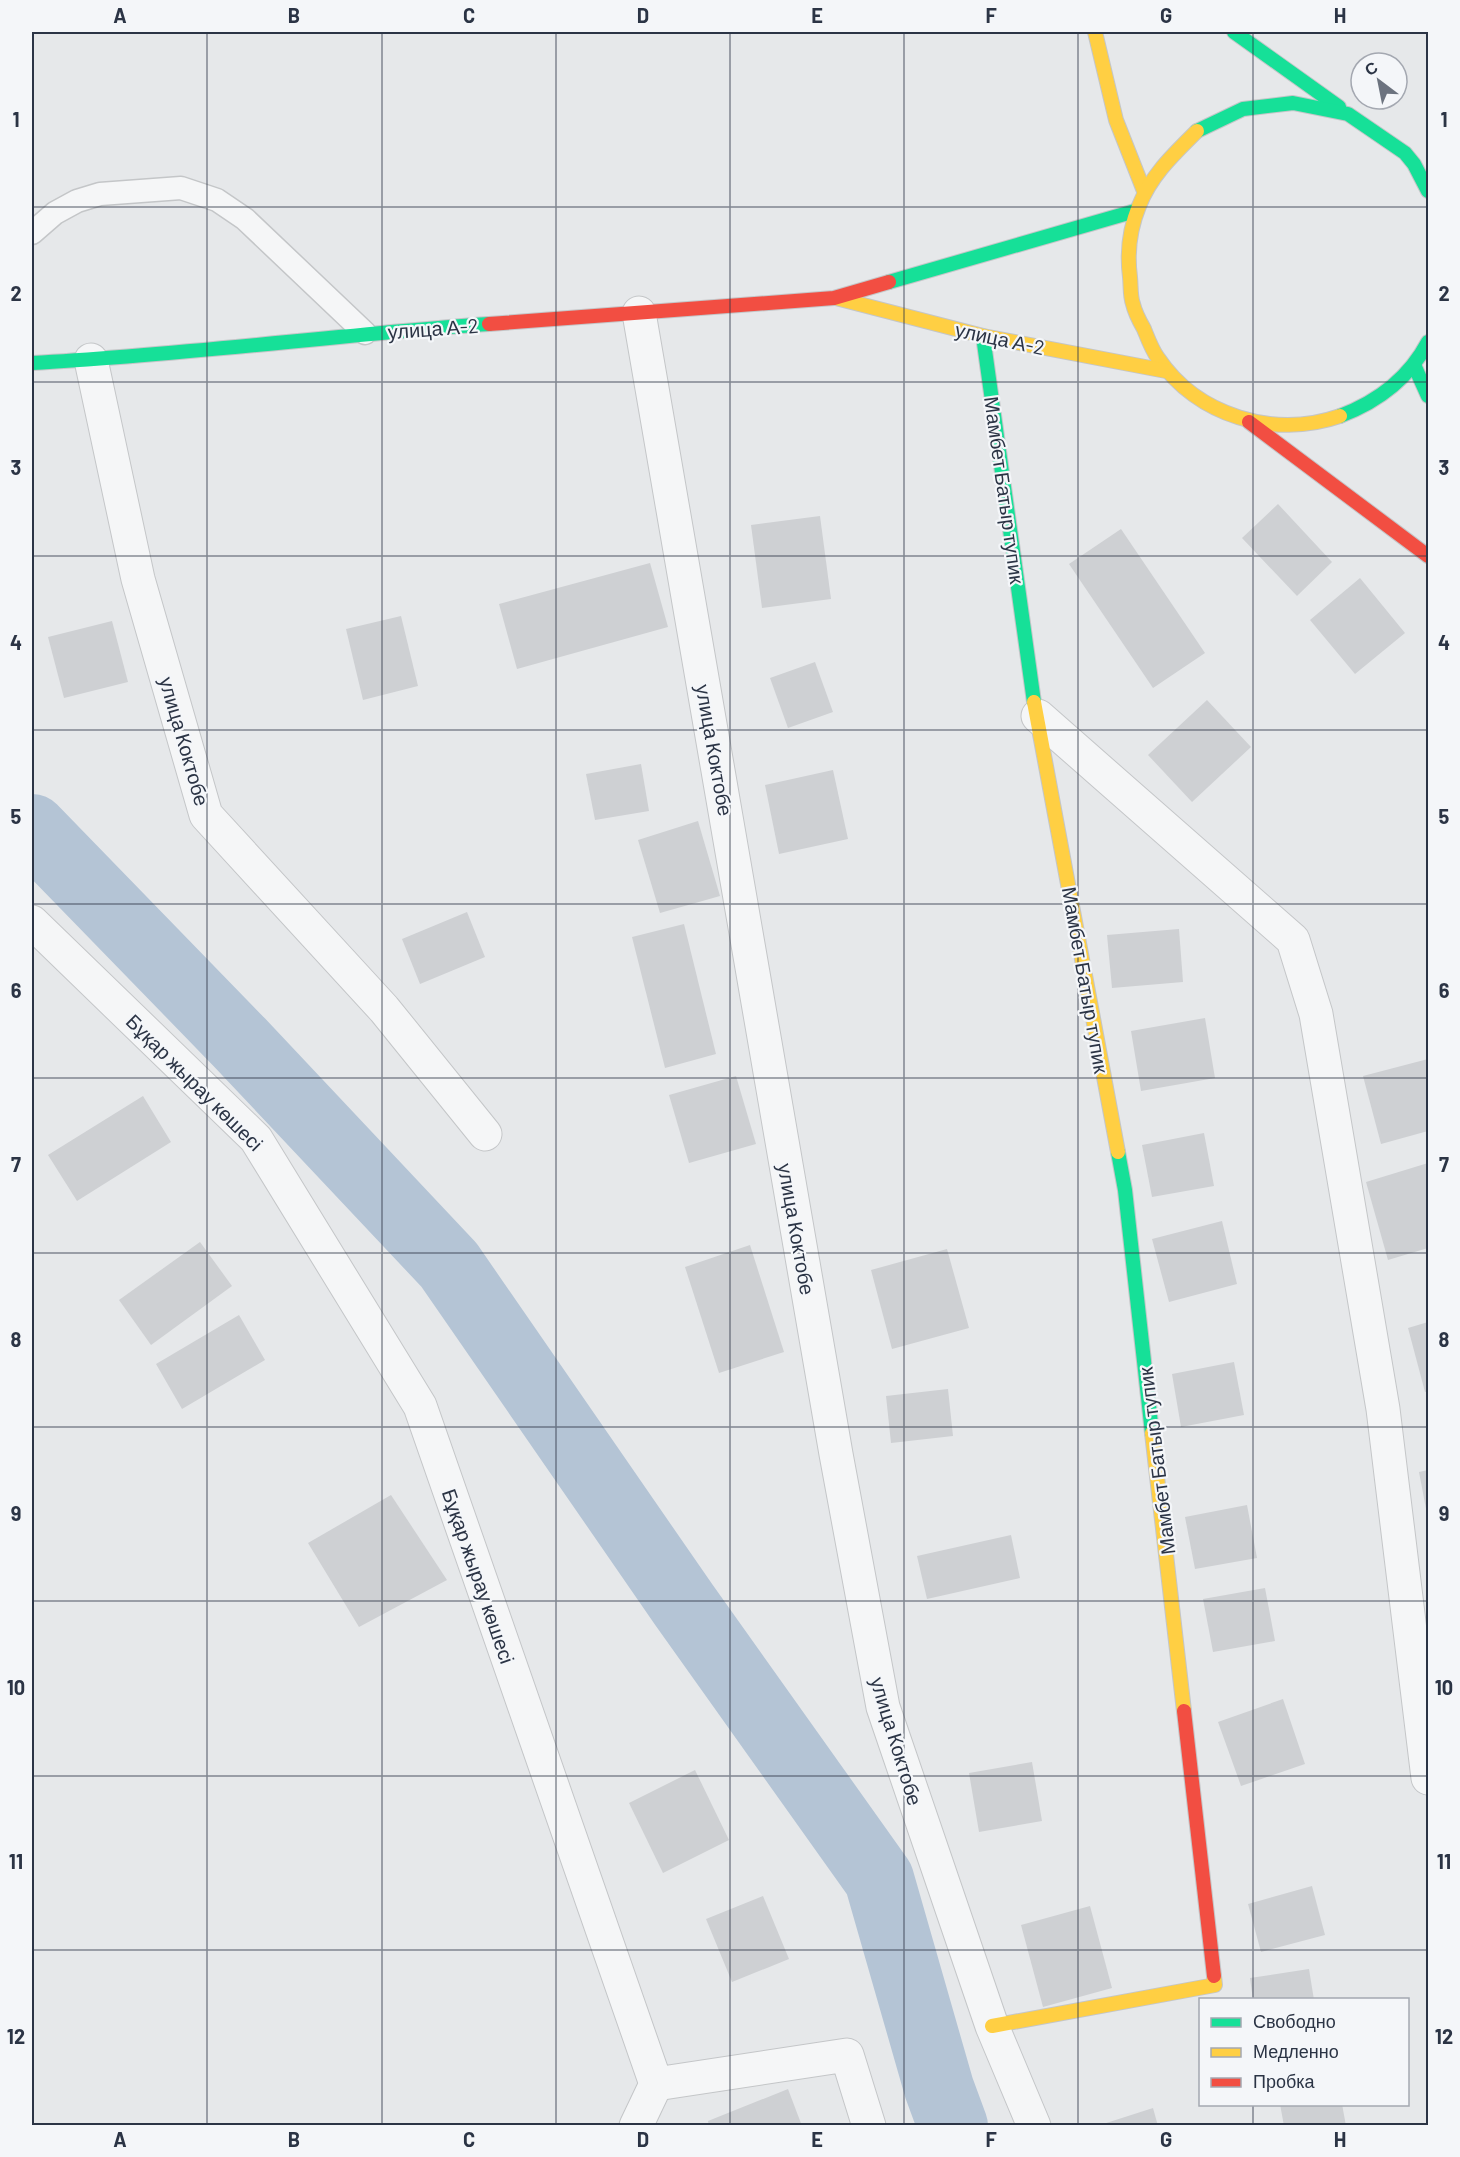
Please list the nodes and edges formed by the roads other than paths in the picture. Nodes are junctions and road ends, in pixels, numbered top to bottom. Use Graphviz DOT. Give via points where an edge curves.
graph roads {
  1 [pos="1095,32"];
  2 [pos="1234,32"];
  3 [pos="1350,115"];
  4 [pos="1408,156"];
  5 [pos="1428,162"];
  6 [pos="1144,191"];
  7 [pos="1428,191"];
  8 [pos="1135,212"];
  9 [pos="32,233"];
  10 [pos="834,298"];
  11 [pos="639,313"];
  12 [pos="365,333"];
  13 [pos="983,336"];
  14 [pos="1428,342"];
  15 [pos="91,360"];
  16 [pos="32,363"];
  17 [pos="1414,365"];
  18 [pos="1166,371"];
  19 [pos="1428,396"];
  20 [pos="1248,421"];
  21 [pos="1428,556"];
  22 [pos="1038,716"];
  23 [pos="32,922"];
  24 [pos="485,1134"];
  25 [pos="1428,1778"];
  26 [pos="992,2026"];
  27 [pos="656,2084"];
  28 [pos="636,2126"];
  29 [pos="869,2126"];
  30 [pos="1034,2126"];
  1 -- 6 [label="main road" via="1116,120"];
  2 -- 3 [label="main road"];
  3 -- 4 [label="main road"];
  3 -- 6 [label="main road" via="1311,104 1271,103 1232,112 1196,132 1166,158"];
  4 -- 5 [label="main road"];
  4 -- 7 [label="main road"];
  6 -- 8 [label="main road"];
  8 -- 10 [label="main road, улица А-2"];
  8 -- 18 [label="main road" via="1126,254 1129,296 1142,336"];
  9 -- 12 [label="lane" via="76,201 100,194 181,188 217,201 245,219"];
  10 -- 11 [label="main road, улица А-2"];
  10 -- 13 [label="main road, улица А-2"];
  11 -- 12 [label="main road, улица А-2"];
  11 -- 26 [label="street, улица Коктобе" via="883,1707"];
  12 -- 15 [label="main road, улица А-2"];
  13 -- 18 [label="main road, улица А-2"];
  13 -- 22 [label="main road, Мамбет Батыр тупик"];
  14 -- 17 [label="main road"];
  15 -- 16 [label="main road, улица А-2"];
  15 -- 24 [label="street, улица Коктобе" via="138,579 206,815 384,1009"];
  17 -- 19 [label="main road"];
  17 -- 20 [label="main road" via="1381,397 1339,417 1293,426"];
  18 -- 20 [label="main road" via="1203,402"];
  20 -- 21 [label="main road"];
  22 -- 25 [label="street" via="1293,940 1316,1014 1383,1409"];
  22 -- 26 [label="main road, Мамбет Батыр тупик" via="1125,1190 1215,1985"];
  23 -- 27 [label="street, Бұқар жырау көшесі" via="256,1139 420,1406"];
  26 -- 30 [label="street, улица Коктобе"];
  27 -- 28 [label="street"];
  27 -- 29 [label="street" via="847,2055"];
}
